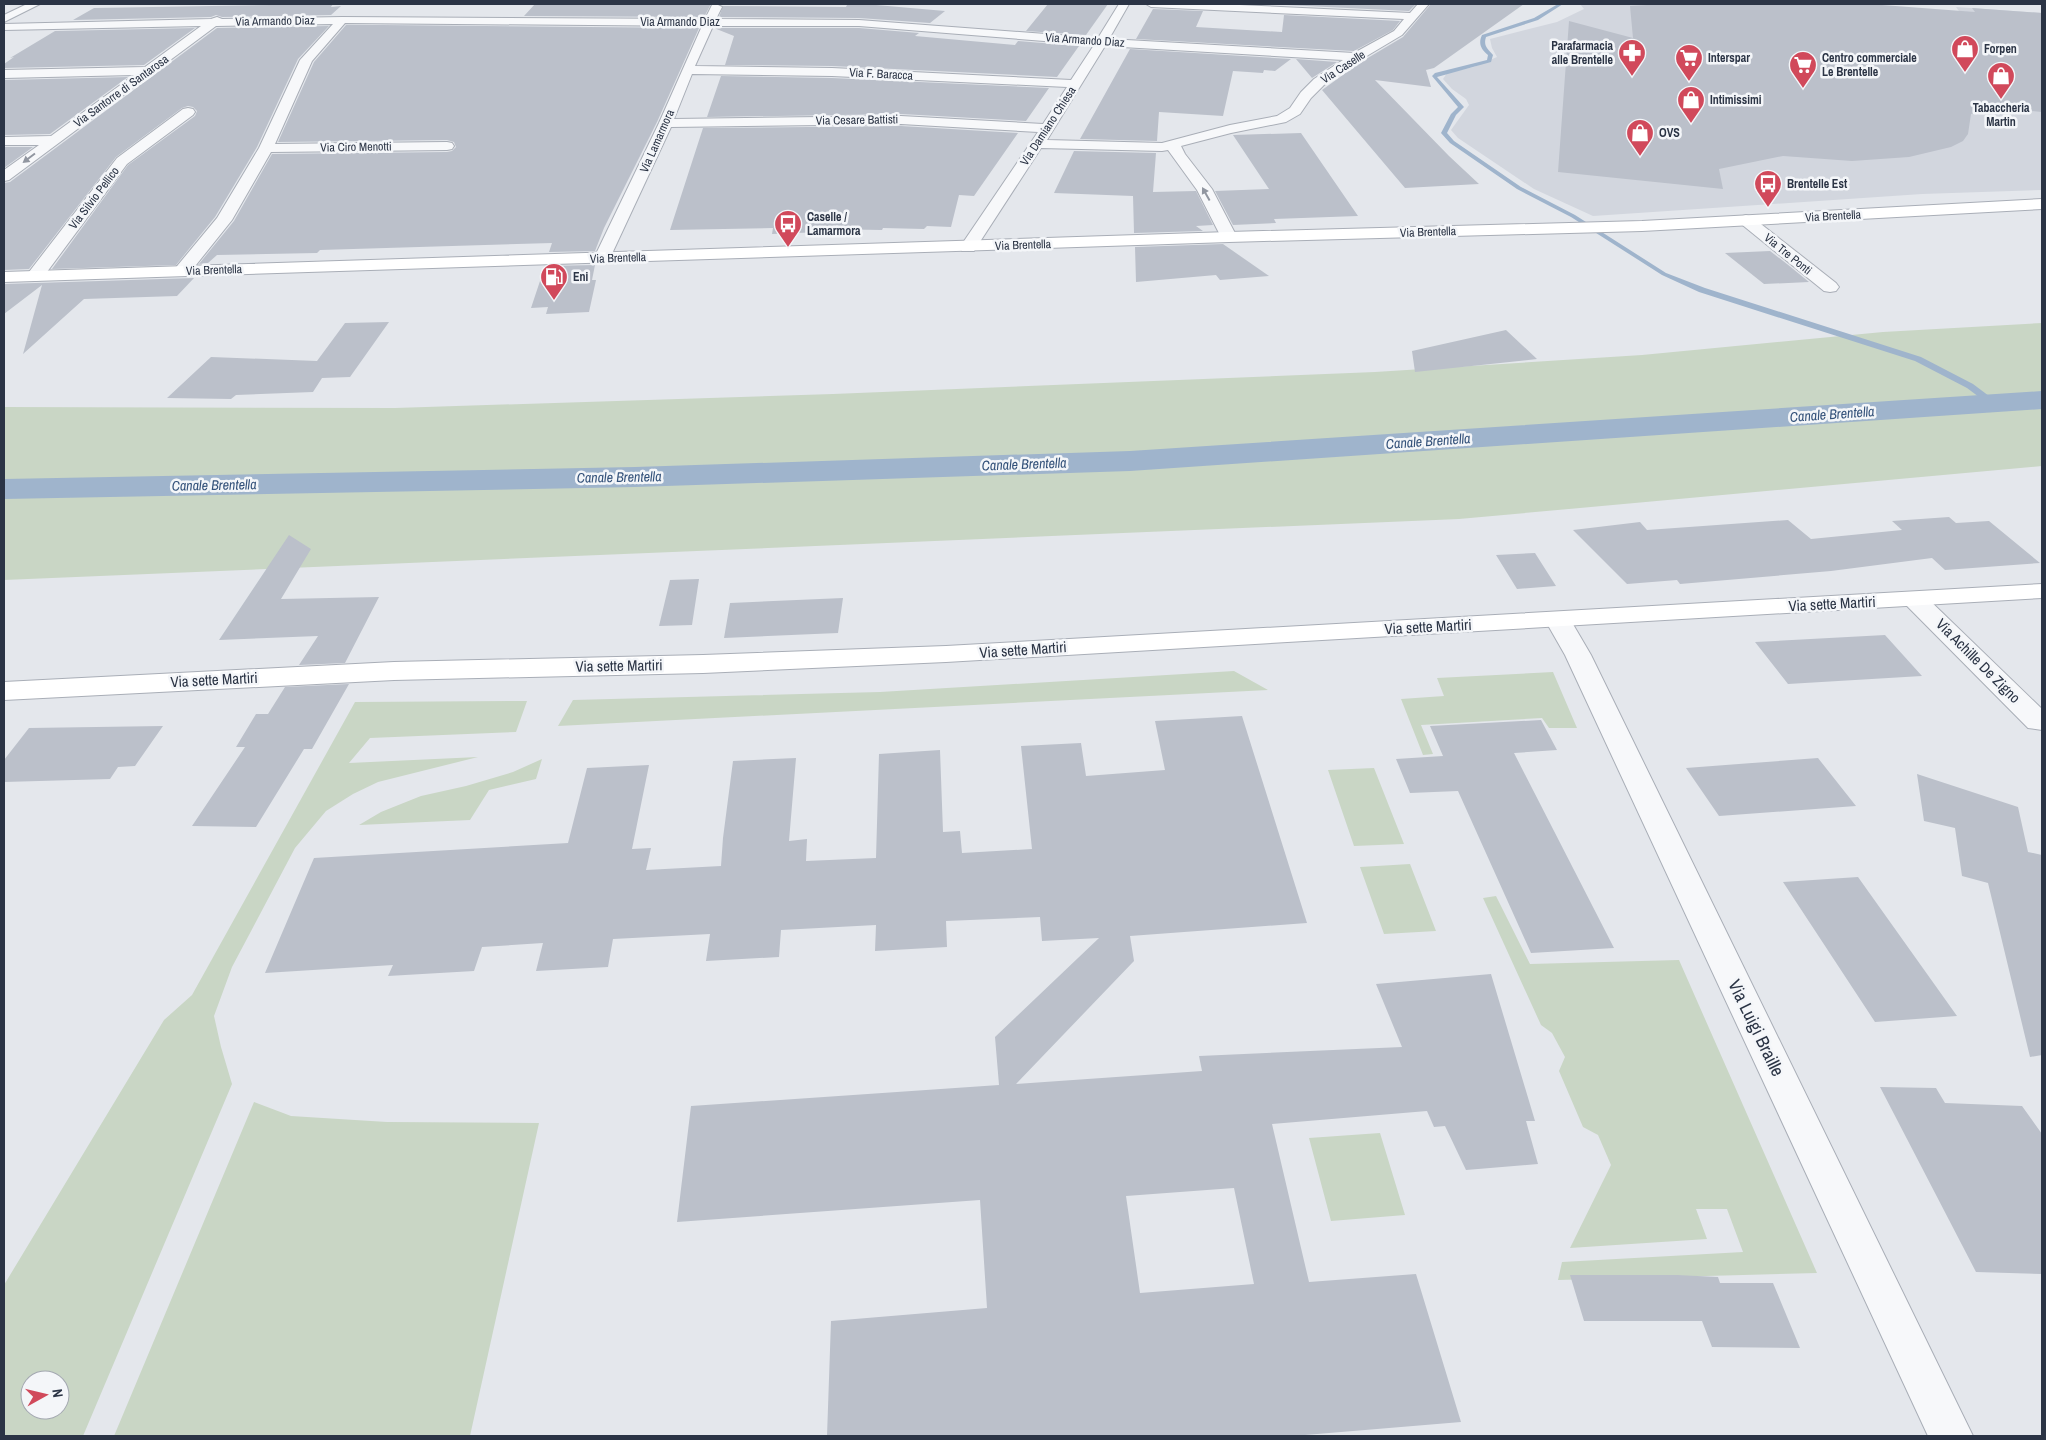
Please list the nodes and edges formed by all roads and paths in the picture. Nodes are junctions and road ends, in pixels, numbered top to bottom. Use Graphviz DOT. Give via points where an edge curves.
graph roads {
  1 [pos="35,4"];
  2 [pos="717,4"];
  3 [pos="1124,4"];
  4 [pos="1151,4"];
  5 [pos="1424,4"];
  6 [pos="232,8"];
  7 [pos="1412,16"];
  8 [pos="4,19"];
  9 [pos="342,20"];
  10 [pos="214,22"];
  11 [pos="710,22"];
  12 [pos="4,27"];
  13 [pos="1102,42"];
  14 [pos="1356,57"];
  15 [pos="687,70"];
  16 [pos="149,71"];
  17 [pos="4,74"];
  18 [pos="1075,84"];
  19 [pos="188,112"];
  20 [pos="666,124"];
  21 [pos="1047,128"];
  22 [pos="54,140"];
  23 [pos="4,141"];
  24 [pos="1038,144"];
  25 [pos="447,146"];
  26 [pos="1174,146"];
  27 [pos="266,148"];
  28 [pos="4,177"];
  29 [pos="2042,204"];
  30 [pos="1746,220"];
  31 [pos="1229,237"];
  32 [pos="968,247"];
  33 [pos="602,258"];
  34 [pos="182,271"];
  35 [pos="35,276"];
  36 [pos="4,277"];
  37 [pos="1830,287"];
  38 [pos="2042,591"];
  39 [pos="1915,600"];
  40 [pos="1558,620"];
  41 [pos="4,690"];
  42 [pos="2042,721"];
  43 [pos="1951,1436"];
  1 -- 8 [label="street"];
  2 -- 11 [label="street, Via Lamarmora"];
  3 -- 13 [label="street, Via Damiano Chiesa"];
  4 -- 7 [label="street"];
  5 -- 7 [label="street, Via Caselle"];
  6 -- 10 [label="street, Via Santorre di Santarosa"];
  7 -- 14 [label="street, Via Caselle" via="1398,33"];
  9 -- 10 [label="street, Via Armando Diaz"];
  9 -- 11 [label="street, Via Armando Diaz"];
  9 -- 27 [label="street" via="306,60"];
  10 -- 12 [label="street, Via Armando Diaz"];
  10 -- 16 [label="street, Via Santorre di Santarosa"];
  11 -- 13 [label="street, Via Armando Diaz" via="859,23"];
  11 -- 15 [label="street, Via Lamarmora"];
  13 -- 14 [label="street, Via Armando Diaz"];
  13 -- 18 [label="street, Via Damiano Chiesa"];
  14 -- 26 [label="street, Via Caselle" via="1319,82 1295,111 1281,119 1206,134"];
  15 -- 18 [label="street, Via F. Baracca" via="832,72"];
  15 -- 20 [label="street, Via Lamarmora"];
  16 -- 17 [label="street"];
  16 -- 22 [label="street, Via Santorre di Santarosa"];
  18 -- 21 [label="street, Via Damiano Chiesa"];
  19 -- 35 [label="street, Via Silvio Pellico" via="122,161"];
  20 -- 21 [label="street, Via Cesare Battisti" via="901,120"];
  20 -- 33 [label="street, Via Lamarmora"];
  21 -- 24 [label="street, Via Damiano Chiesa"];
  22 -- 23 [label="street"];
  22 -- 28 [label="street, Via Santorre di Santarosa, one-way"];
  24 -- 26 [label="street, Via Caselle"];
  24 -- 32 [label="street, Via Damiano Chiesa"];
  25 -- 27 [label="street, Via Ciro Menotti"];
  31 -- 26 [label="street, one-way" via="1204,189"];
  27 -- 34 [label="street" via="224,220"];
  29 -- 30 [label="main road, Via Brentella"];
  30 -- 31 [label="main road, Via Brentella"];
  30 -- 37 [label="street, Via Tre Ponti"];
  31 -- 32 [label="main road, Via Brentella"];
  32 -- 33 [label="main road, Via Brentella"];
  33 -- 34 [label="main road, Via Brentella"];
  34 -- 35 [label="main road, Via Brentella"];
  35 -- 36 [label="main road, Via Brentella"];
  38 -- 39 [label="main road, Via sette Martiri"];
  39 -- 40 [label="main road, Via sette Martiri"];
  39 -- 42 [label="street, Via Achille De Zigno" via="2038,721"];
  40 -- 41 [label="main road, Via sette Martiri" via="946,654 394,671"];
  40 -- 43 [label="street, Via Luigi Braille" via="1582,664"];
}
